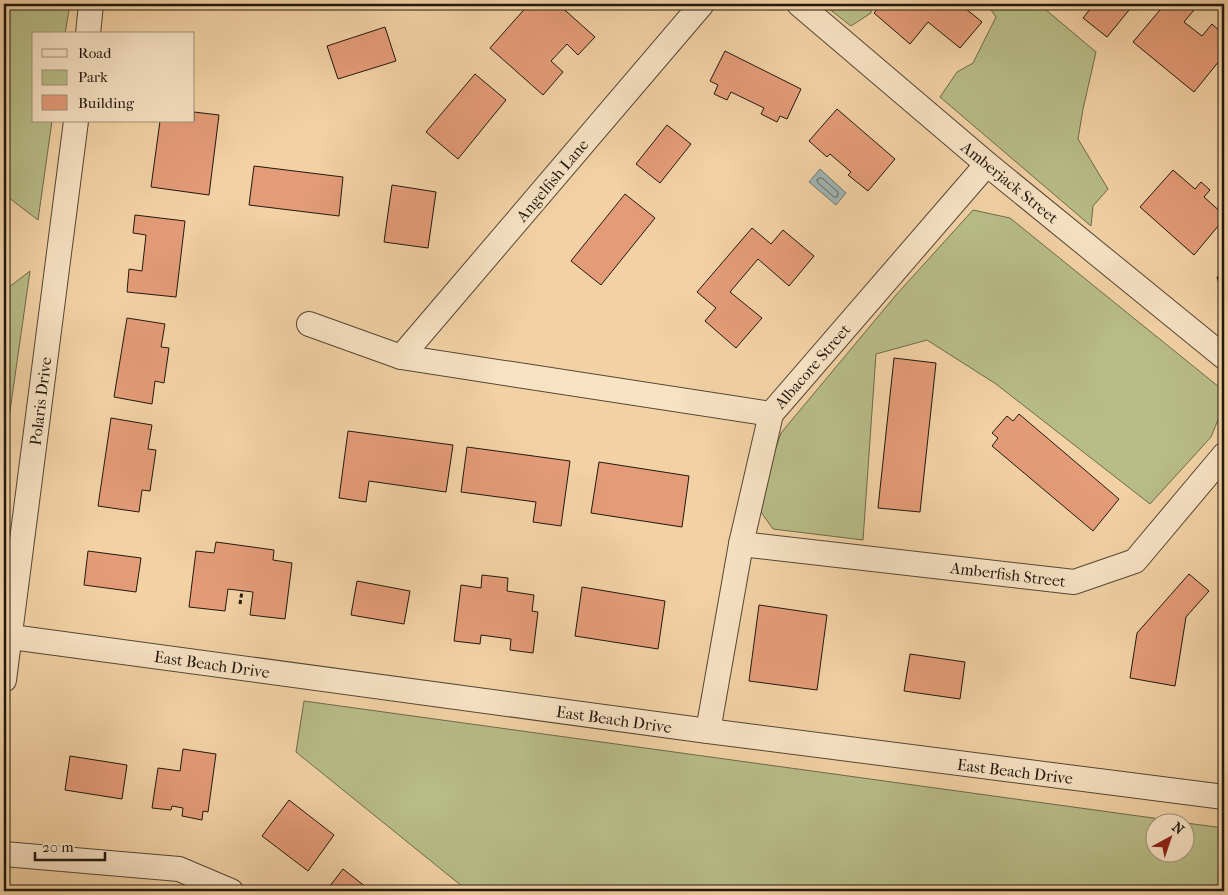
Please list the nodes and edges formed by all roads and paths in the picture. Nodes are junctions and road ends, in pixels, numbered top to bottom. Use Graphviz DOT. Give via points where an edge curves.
graph roads {
  1 [pos="91,4"];
  2 [pos="702,4"];
  3 [pos="799,4"];
  4 [pos="88,32"];
  5 [pos="76,122"];
  6 [pos="987,164"];
  7 [pos="309,324"];
  8 [pos="401,357"];
  9 [pos="1224,357"];
  10 [pos="771,414"];
  11 [pos="1224,455"];
  12 [pos="741,544"];
  13 [pos="242,591"];
  14 [pos="240,604"];
  15 [pos="7,637"];
  16 [pos="4,680"];
  17 [pos="708,731"];
  18 [pos="1224,797"];
  19 [pos="4,854"];
  20 [pos="231,891"];
  1 -- 4 [label="street"];
  2 -- 8 [label="street, Angelfish Lane"];
  3 -- 6 [label="street, Amberjack Street"];
  5 -- 15 [label="street, Polaris Drive"];
  6 -- 9 [label="street, Amberjack Street"];
  6 -- 10 [label="street, Albacore Street"];
  7 -- 8 [label="street"];
  8 -- 10 [label="street"];
  10 -- 12 [label="street, Albacore Street"];
  11 -- 12 [label="street, Amberfish Street" via="1135,561 1074,582"];
  12 -- 17 [label="street, Albacore Street"];
  13 -- 14 [label="path"];
  15 -- 16 [label="street, Polaris Drive"];
  15 -- 17 [label="street, East Beach Drive"];
  17 -- 18 [label="street, East Beach Drive"];
  19 -- 20 [label="street" via="179,869"];
}
